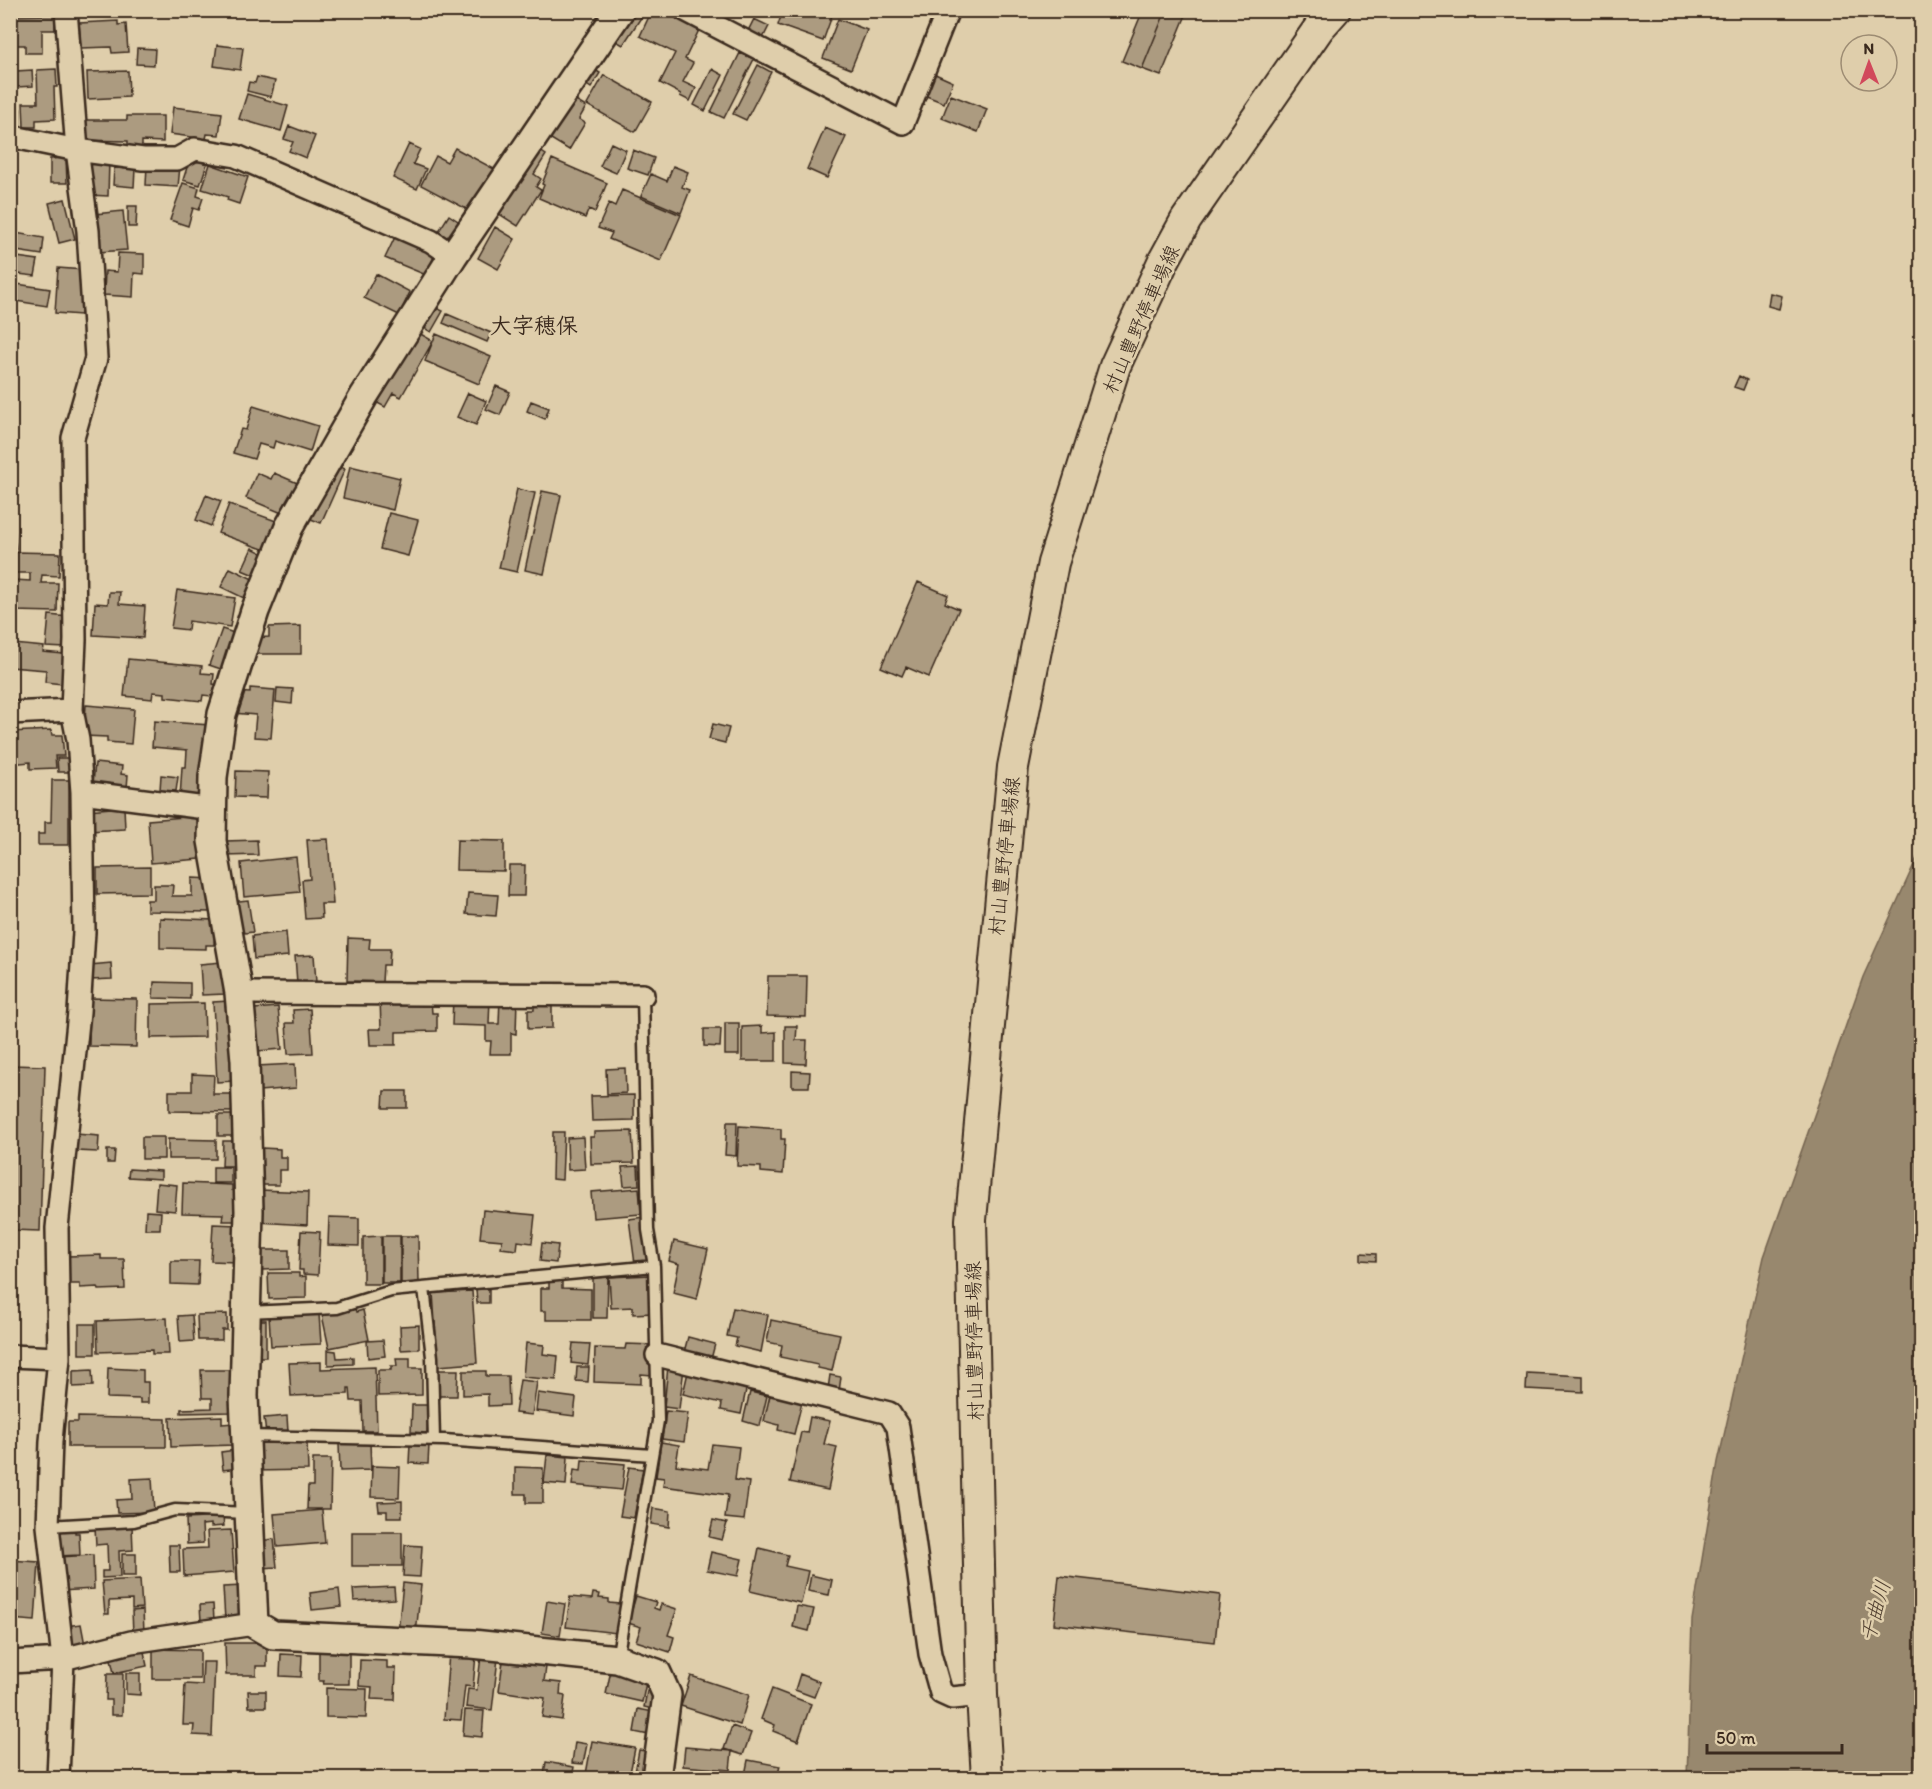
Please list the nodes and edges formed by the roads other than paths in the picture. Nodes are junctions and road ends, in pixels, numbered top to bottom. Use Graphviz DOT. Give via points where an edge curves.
graph roads {
  1 [pos="66,10"];
  2 [pos="620,10"];
  3 [pos="685,10"];
  4 [pos="948,10"];
  5 [pos="1335,10"];
  6 [pos="10,139"];
  7 [pos="77,150"];
  8 [pos="453,256"];
  9 [pos="72,710"];
  10 [pos="10,713"];
  11 [pos="82,792"];
  12 [pos="213,809"];
  13 [pos="238,993"];
  14 [pos="643,995"];
  15 [pos="654,1266"];
  16 [pos="424,1288"];
  17 [pos="246,1312"];
  18 [pos="657,1355"];
  19 [pos="10,1356"];
  20 [pos="59,1358"];
  21 [pos="245,1437"];
  22 [pos="434,1440"];
  23 [pos="652,1455"];
  24 [pos="249,1513"];
  25 [pos="48,1526"];
  26 [pos="254,1624"];
  27 [pos="63,1659"];
  28 [pos="617,1659"];
  29 [pos="10,1662"];
  30 [pos="982,1695"];
  31 [pos="58,1779"];
  32 [pos="656,1779"];
  33 [pos="987,1779"];
  1 -- 7 [label="street"];
  2 -- 8 [label="street"];
  3 -- 4 [label="street" via="903,123"];
  5 -- 30 [label="main road, 村山豊野停車場線" via="1186,220 1163,262 1115,366 1053,563 1013,767 971,1220"];
  6 -- 7 [label="street"];
  7 -- 8 [label="street" via="143,159 177,159 195,149 236,156 431,241"];
  7 -- 9 [label="street" via="88,231 96,358 73,438"];
  8 -- 12 [label="street" via="364,396 289,527 255,611 222,714 213,777"];
  9 -- 10 [label="street"];
  9 -- 11 [label="street"];
  11 -- 12 [label="street"];
  11 -- 20 [label="street" via="84,932 57,1228"];
  12 -- 13 [label="street" via="212,841"];
  13 -- 14 [label="street"];
  13 -- 17 [label="street" via="246,1083"];
  14 -- 15 [label="lane" via="648,1230"];
  15 -- 16 [label="lane"];
  15 -- 18 [label="lane"];
  16 -- 17 [label="lane" via="391,1291 337,1308"];
  16 -- 22 [label="lane" via="432,1357"];
  17 -- 21 [label="street"];
  18 -- 23 [label="lane" via="658,1421"];
  18 -- 30 [label="street" via="889,1413 898,1428 930,1654 941,1693 952,1698"];
  19 -- 20 [label="street"];
  20 -- 25 [label="street"];
  21 -- 22 [label="lane"];
  21 -- 24 [label="street"];
  22 -- 23 [label="lane"];
  23 -- 28 [label="lane"];
  24 -- 25 [label="lane" via="175,1510 134,1521"];
  24 -- 26 [label="street"];
  25 -- 27 [label="street"];
  26 -- 27 [label="street" via="131,1642"];
  26 -- 28 [label="street" via="273,1635 472,1644"];
  27 -- 29 [label="street"];
  27 -- 31 [label="street"];
  28 -- 32 [label="street" via="657,1673 667,1695"];
  30 -- 33 [label="main road, 村山豊野停車場線"];
}
